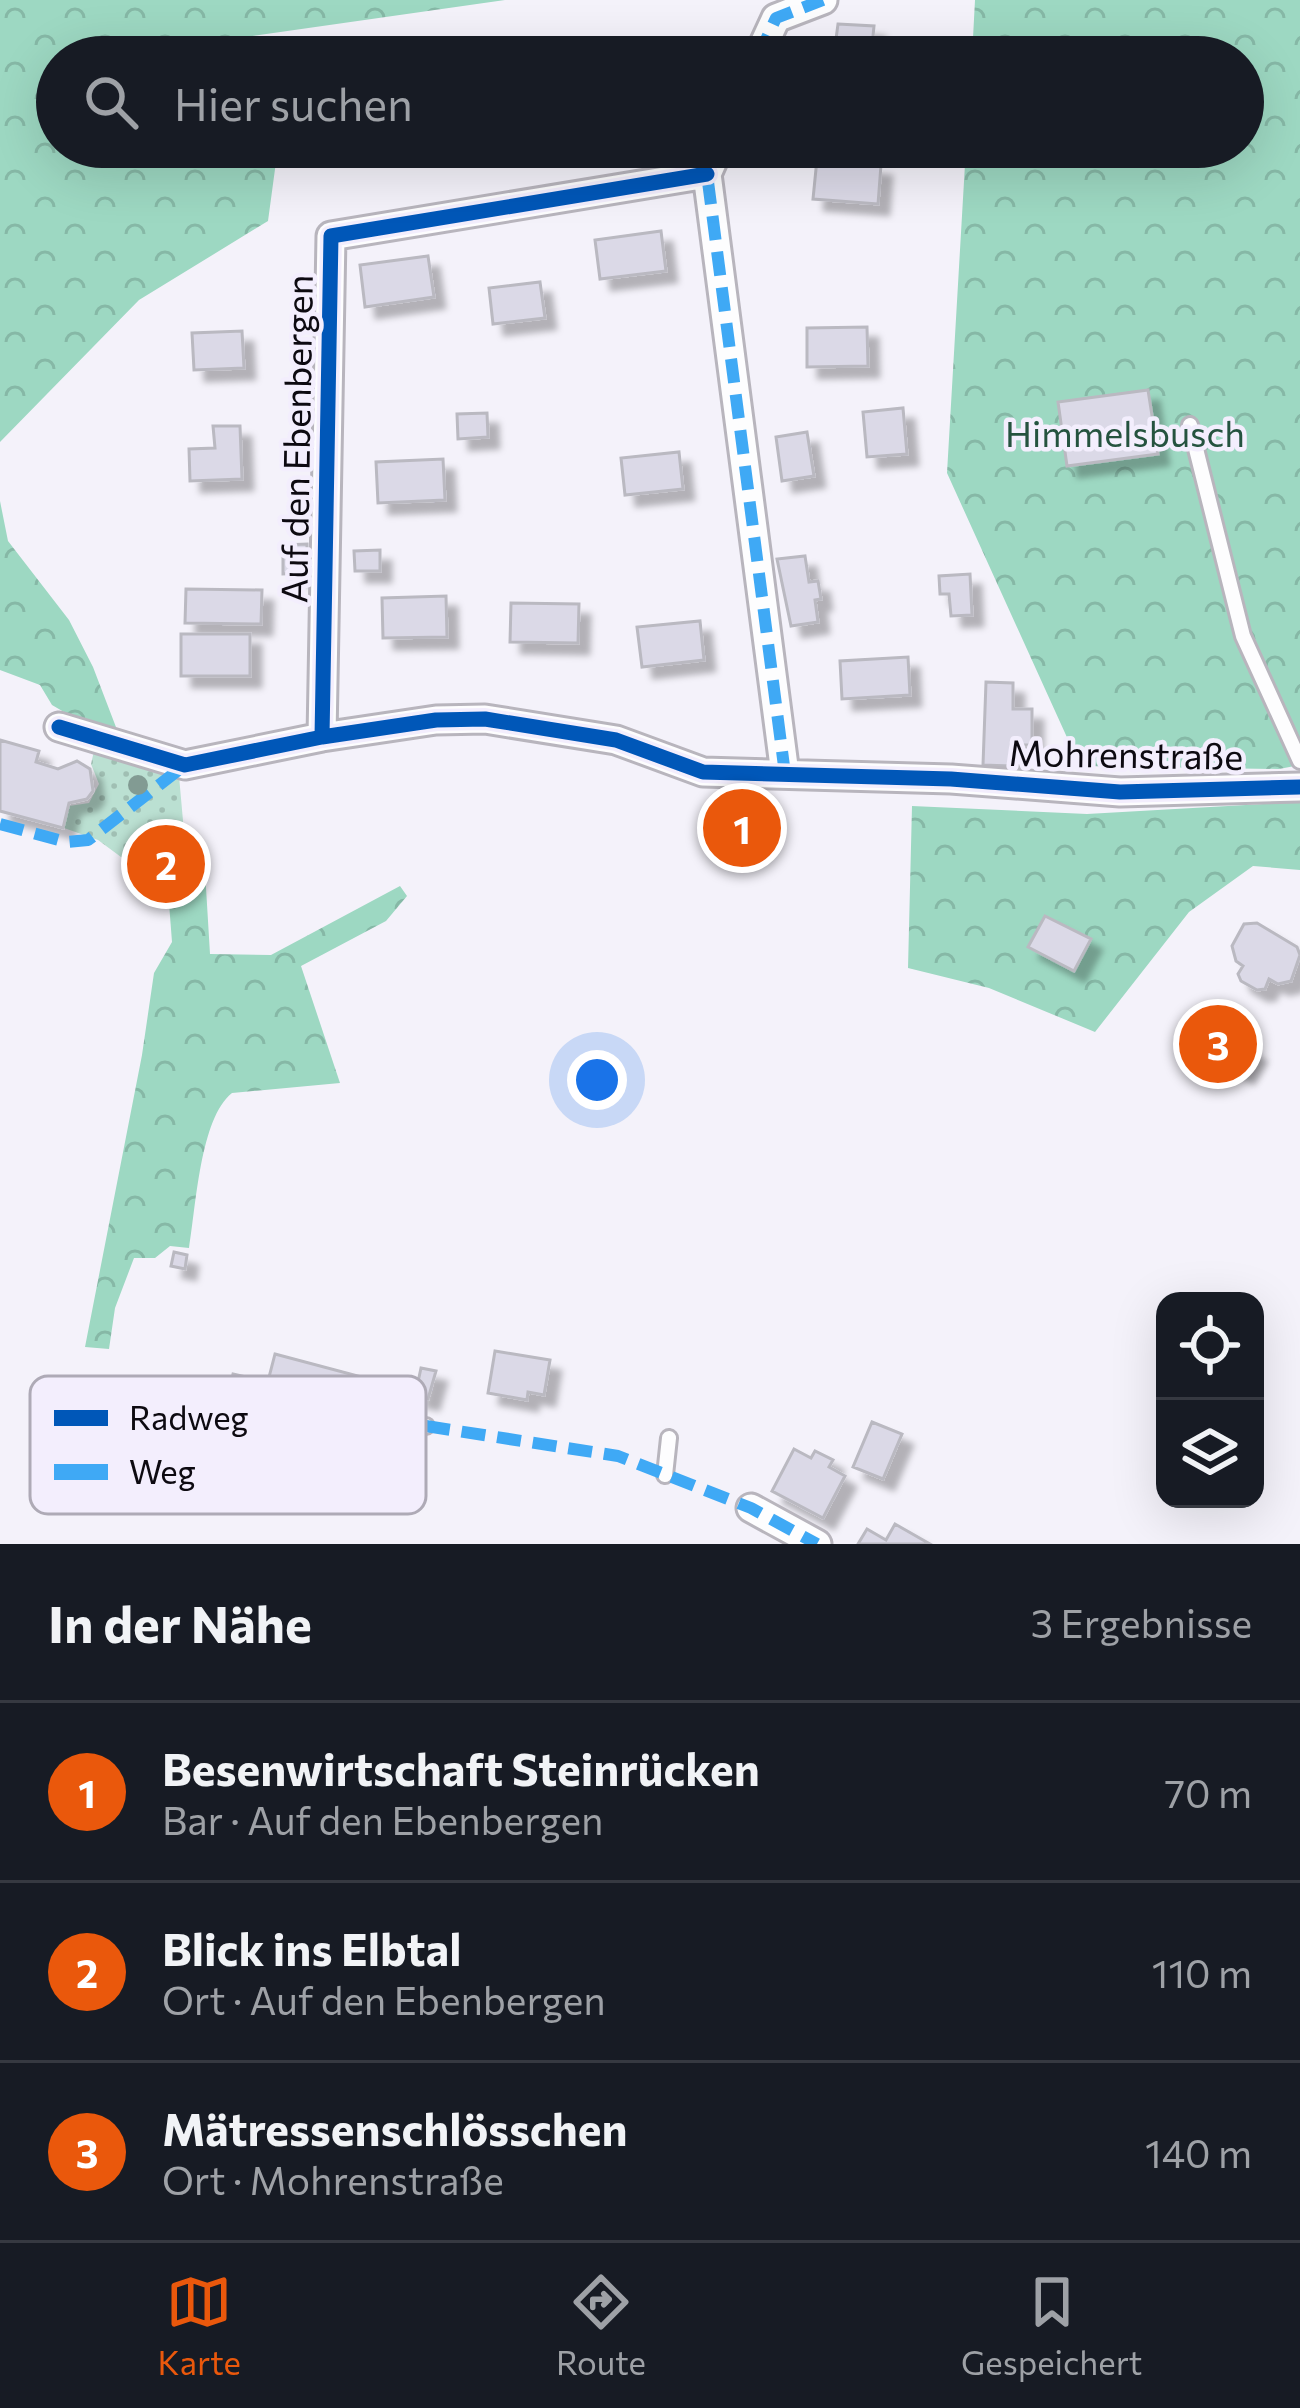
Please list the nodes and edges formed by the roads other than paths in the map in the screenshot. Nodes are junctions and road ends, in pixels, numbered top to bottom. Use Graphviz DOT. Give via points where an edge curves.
graph roads {
  1 [pos="823,0"];
  2 [pos="768,36"];
  3 [pos="710,168"];
  4 [pos="707,174"];
  5 [pos="1190,425"];
  6 [pos="59,727"];
  7 [pos="322,736"];
  8 [pos="1300,761"];
  9 [pos="784,774"];
  10 [pos="1300,787"];
  11 [pos="669,1438"];
  12 [pos="665,1474"];
  13 [pos="752,1508"];
  14 [pos="817,1544"];
  1 -- 2 [label="street" via="776,18"];
  3 -- 4 [label="street"];
  4 -- 7 [label="street, Auf den Ebenbergen" via="331,236"];
  4 -- 9 [label="street"];
  5 -- 8 [label="lane" via="1243,636"];
  6 -- 7 [label="street" via="185,765"];
  7 -- 9 [label="street" via="485,719 616,740 703,772"];
  9 -- 10 [label="street, Mohrenstraße" via="1120,792"];
  11 -- 12 [label="lane"];
  13 -- 14 [label="street"];
}
